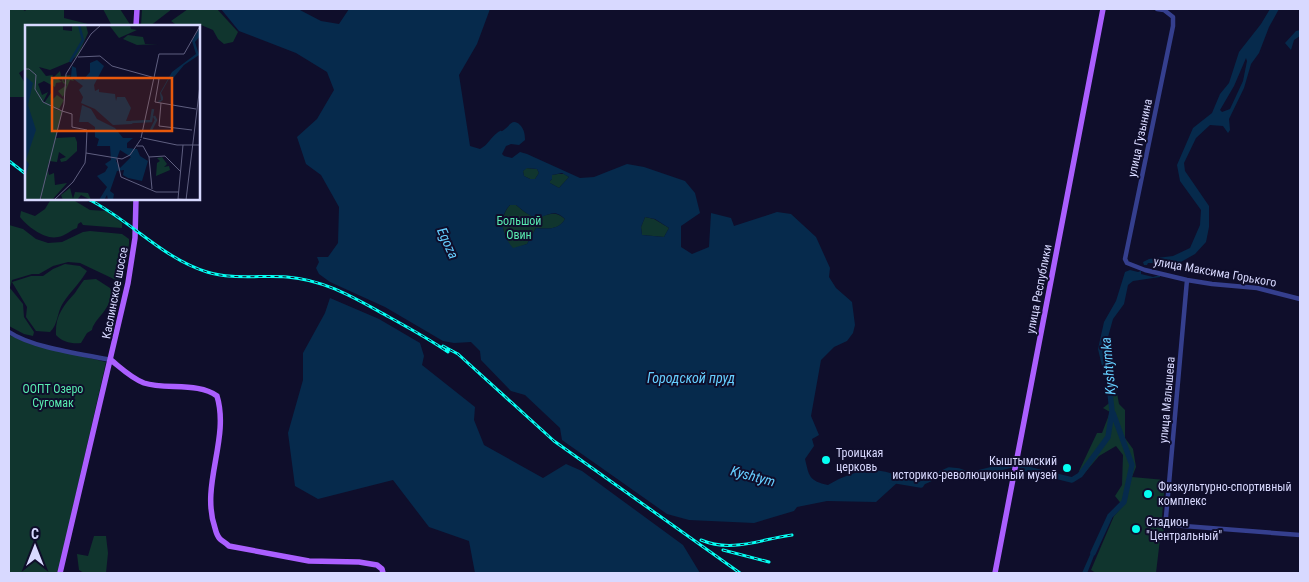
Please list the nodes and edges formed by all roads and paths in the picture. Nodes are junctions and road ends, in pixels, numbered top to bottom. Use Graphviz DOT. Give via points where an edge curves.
graph roads {
  1 [pos="138,9"];
  2 [pos="1103,9"];
  3 [pos="1157,9"];
  4 [pos="136,25"];
  5 [pos="136,200"];
  6 [pos="1127,264"];
  7 [pos="1187,280"];
  8 [pos="1300,299"];
  9 [pos="9,332"];
  10 [pos="111,360"];
  11 [pos="1300,535"];
  12 [pos="382,571"];
  13 [pos="60,573"];
  14 [pos="995,573"];
  1 -- 4 [label="main road"];
  2 -- 14 [label="main road, улица Республики"];
  3 -- 6 [label="street, улица Гузынина" via="1173,17 1173,26 1125,255"];
  5 -- 10 [label="main road, Каслинское шоссе" via="133,257"];
  6 -- 7 [label="street, улица Максима Горького"];
  7 -- 8 [label="street, улица Максима Горького" via="1257,288"];
  7 -- 11 [label="street, улица Малышева" via="1168,523"];
  9 -- 10 [label="street" via="46,346"];
  10 -- 12 [label="main road" via="143,382 211,392 217,396 220,404 218,446 210,509 219,538 229,546 309,561 359,562 377,565"];
  10 -- 13 [label="main road, Каслинское шоссе"];
}
